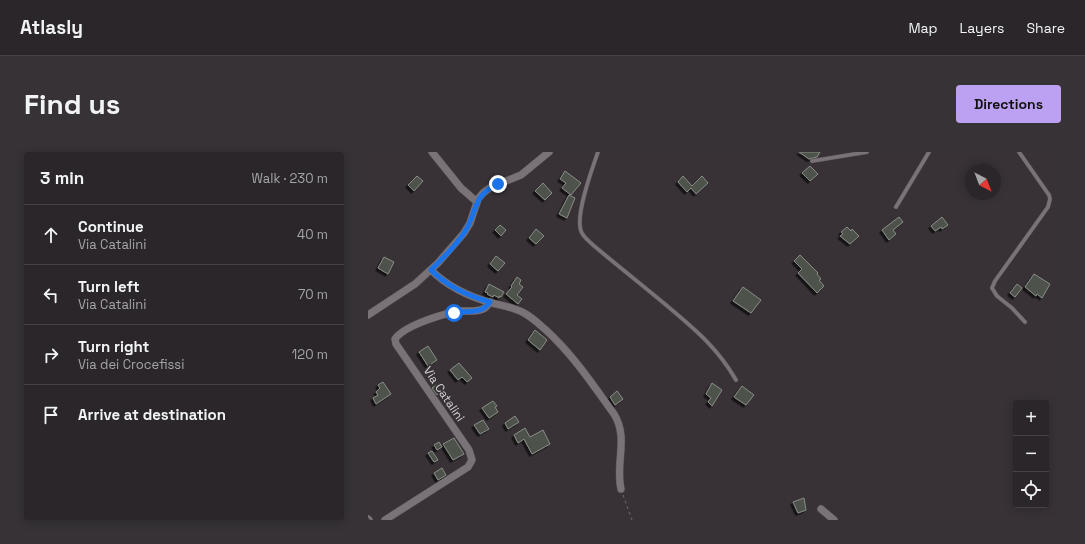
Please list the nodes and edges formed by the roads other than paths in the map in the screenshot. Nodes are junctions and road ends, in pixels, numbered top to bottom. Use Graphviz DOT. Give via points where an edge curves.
graph roads {
  1 [pos="432,152"];
  2 [pos="549,152"];
  3 [pos="598,152"];
  4 [pos="867,152"];
  5 [pos="929,152"];
  6 [pos="1019,152"];
  7 [pos="812,161"];
  8 [pos="477,202"];
  9 [pos="896,208"];
  10 [pos="431,270"];
  11 [pos="490,302"];
  12 [pos="368,315"];
  13 [pos="1025,322"];
  14 [pos="736,380"];
  15 [pos="621,489"];
  16 [pos="821,509"];
  17 [pos="385,520"];
  18 [pos="834,520"];
  1 -- 8 [label="street" via="459,186"];
  2 -- 8 [label="street" via="521,175 488,189"];
  3 -- 14 [label="lane" via="581,211 581,232 711,345 723,358"];
  4 -- 7 [label="lane"];
  5 -- 9 [label="lane"];
  6 -- 13 [label="lane" via="1048,193 1050,202 994,281 992,288 996,296"];
  8 -- 10 [label="street" via="464,233"];
  10 -- 11 [label="street" via="451,286"];
  10 -- 12 [label="street" via="411,287"];
  11 -- 15 [label="street" via="519,310 558,341 614,414 620,425 622,438 618,473"];
  11 -- 17 [label="street, Via Catalini" via="480,310 456,312 415,324 396,339 396,344 469,450 472,460 468,467"];
  16 -- 18 [label="street"];
}
